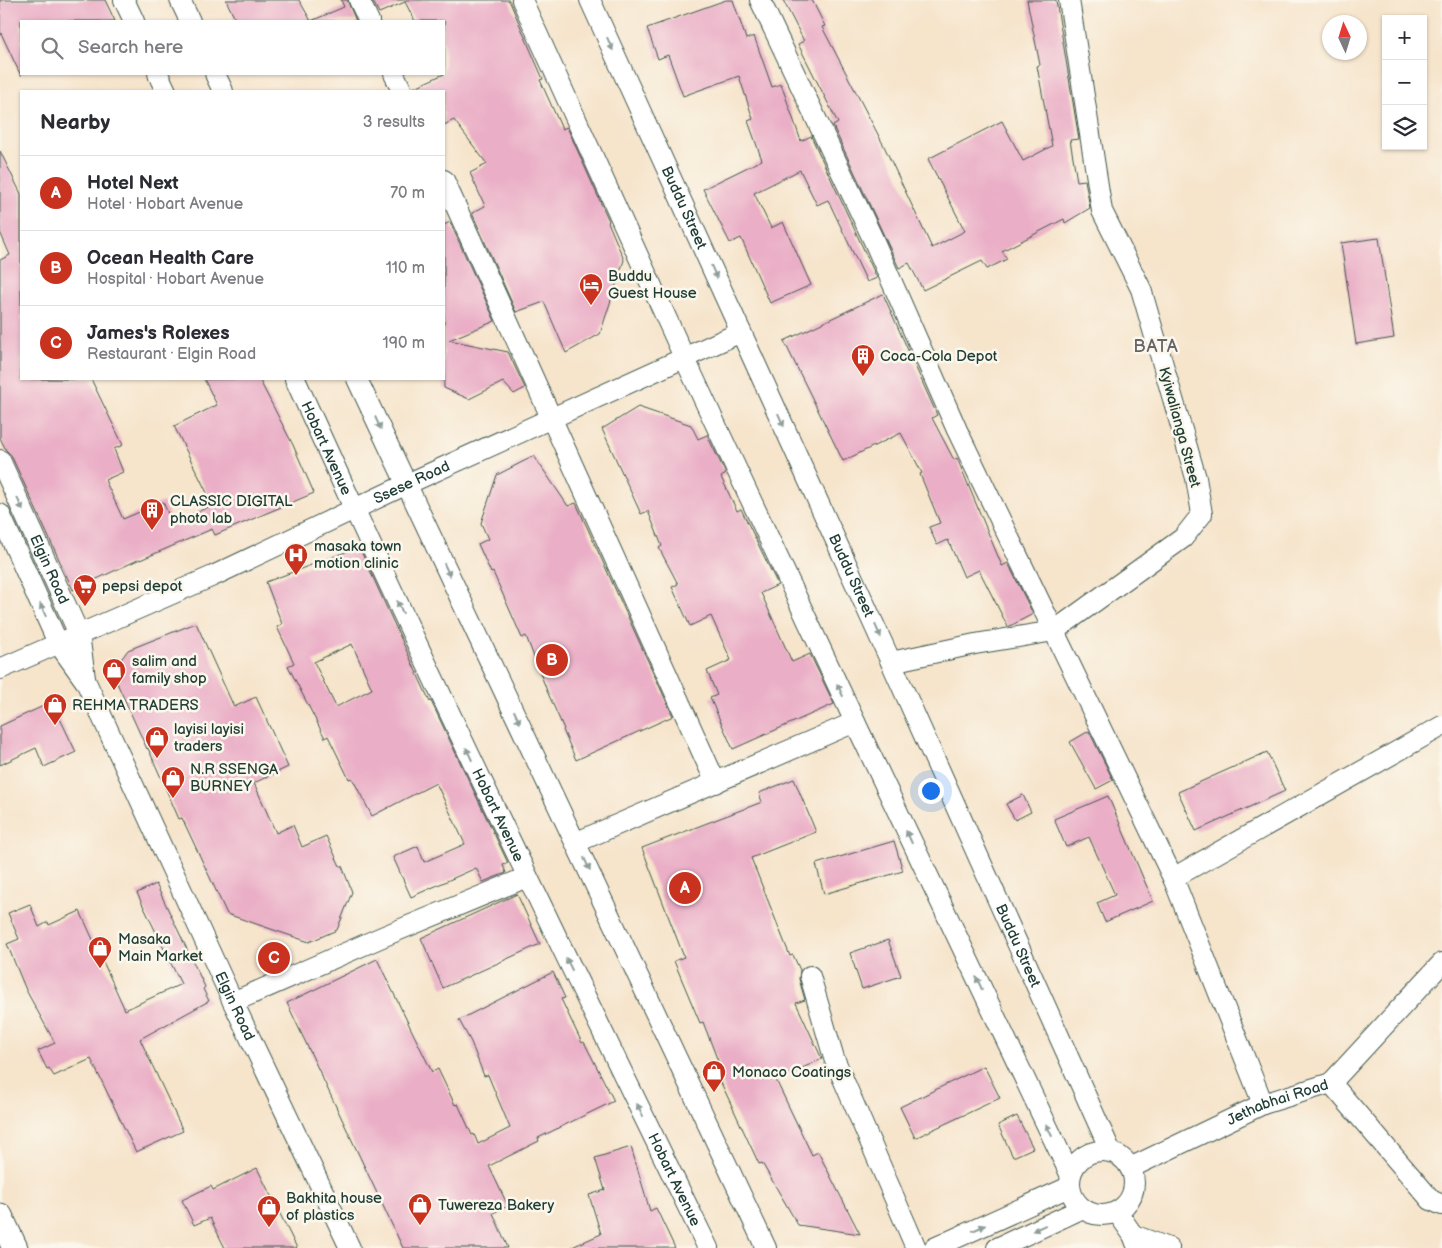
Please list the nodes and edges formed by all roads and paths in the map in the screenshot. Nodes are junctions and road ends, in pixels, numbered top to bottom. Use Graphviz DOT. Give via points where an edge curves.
graph roads {
  1 [pos="124,0"];
  2 [pos="180,0"];
  3 [pos="359,0"];
  4 [pos="522,0"];
  5 [pos="590,0"];
  6 [pos="760,0"];
  7 [pos="1070,0"];
  8 [pos="134,20"];
  9 [pos="190,20"];
  10 [pos="369,20"];
  11 [pos="158,75"];
  12 [pos="215,75"];
  13 [pos="394,75"];
  14 [pos="166,90"];
  15 [pos="223,90"];
  16 [pos="402,90"];
  17 [pos="445,182"];
  18 [pos="741,332"];
  19 [pos="684,357"];
  20 [pos="296,380"];
  21 [pos="358,380"];
  22 [pos="552,418"];
  23 [pos="0,460"];
  24 [pos="407,484"];
  25 [pos="354,509"];
  26 [pos="0,514"];
  27 [pos="1054,630"];
  28 [pos="79,634"];
  29 [pos="58,644"];
  30 [pos="891,662"];
  31 [pos="0,669"];
  32 [pos="86,682"];
  33 [pos="855,722"];
  34 [pos="1442,726"];
  35 [pos="716,783"];
  36 [pos="577,842"];
  37 [pos="527,877"];
  38 [pos="1173,878"];
  39 [pos="1442,963"];
  40 [pos="810,976"];
  41 [pos="233,1002"];
  42 [pos="1331,1083"];
  43 [pos="1264,1104"];
  44 [pos="1111,1152"];
  45 [pos="1130,1168"];
  46 [pos="1070,1180"];
  47 [pos="1442,1205"];
  48 [pos="1081,1209"];
  49 [pos="1117,1212"];
  50 [pos="0,1216"];
  51 [pos="1136,1242"];
  52 [pos="15,1248"];
  53 [pos="350,1248"];
  54 [pos="708,1248"];
  55 [pos="766,1248"];
  56 [pos="916,1248"];
  57 [pos="934,1248"];
  58 [pos="997,1248"];
  59 [pos="1169,1248"];
  1 -- 8 [label="street"];
  2 -- 9 [label="street"];
  3 -- 10 [label="street"];
  4 -- 19 [label="street"];
  5 -- 18 [label="street, Buddu Street, one-way"];
  6 -- 27 [label="street" via="873,239 957,430"];
  7 -- 27 [label="street, Kyiwalianga Street" via="1102,211 1141,290 1196,478 1202,514 1183,538"];
  11 -- 14 [label="street"];
  12 -- 15 [label="street"];
  13 -- 16 [label="street"];
  17 -- 22 [label="street"];
  18 -- 19 [label="street, Ssese Road"];
  18 -- 30 [label="street, Buddu Street, one-way"];
  19 -- 22 [label="street, Ssese Road"];
  33 -- 19 [label="street, one-way"];
  20 -- 25 [label="street, Hobart Avenue"];
  21 -- 24 [label="street, one-way"];
  22 -- 24 [label="street, Ssese Road"];
  22 -- 35 [label="street"];
  23 -- 28 [label="street, Elgin Road, one-way"];
  24 -- 25 [label="street, Ssese Road"];
  24 -- 36 [label="street, one-way"];
  25 -- 28 [label="street, Ssese Road" via="213,576"];
  37 -- 25 [label="street, Hobart Avenue, one-way"];
  29 -- 26 [label="street, Elgin Road, one-way"];
  27 -- 30 [label="street, Kyiwalianga Street"];
  27 -- 38 [label="street"];
  28 -- 29 [label="street, Ssese Road"];
  28 -- 32 [label="street, Elgin Road"];
  29 -- 31 [label="street, Ssese Road"];
  29 -- 32 [label="street, Elgin Road"];
  30 -- 44 [label="street, Buddu Street"];
  32 -- 41 [label="street, Elgin Road"];
  33 -- 35 [label="street"];
  46 -- 33 [label="street, one-way"];
  34 -- 38 [label="street"];
  35 -- 36 [label="street"];
  36 -- 55 [label="street, one-way"];
  37 -- 41 [label="street"];
  54 -- 37 [label="street, Hobart Avenue, one-way"];
  38 -- 43 [label="street"];
  39 -- 42 [label="street"];
  40 -- 56 [label="street" via="834,1058"];
  41 -- 53 [label="street, Elgin Road"];
  42 -- 43 [label="street, Jethabhai Road"];
  42 -- 47 [label="street, Jethabhai Road" via="1431,1200"];
  43 -- 45 [label="street, Jethabhai Road"];
  44 -- 45 [label="street"];
  44 -- 46 [label="street" via="1098,1151 1086,1155 1076,1163"];
  45 -- 49 [label="street" via="1134,1180 1133,1193"];
  46 -- 48 [label="street" via="1073,1199"];
  57 -- 46 [label="street, one-way"];
  48 -- 49 [label="street" via="1105,1216"];
  48 -- 58 [label="street, one-way"];
  49 -- 51 [label="street"];
  50 -- 52 [label="street"];
  51 -- 59 [label="street"];
}
